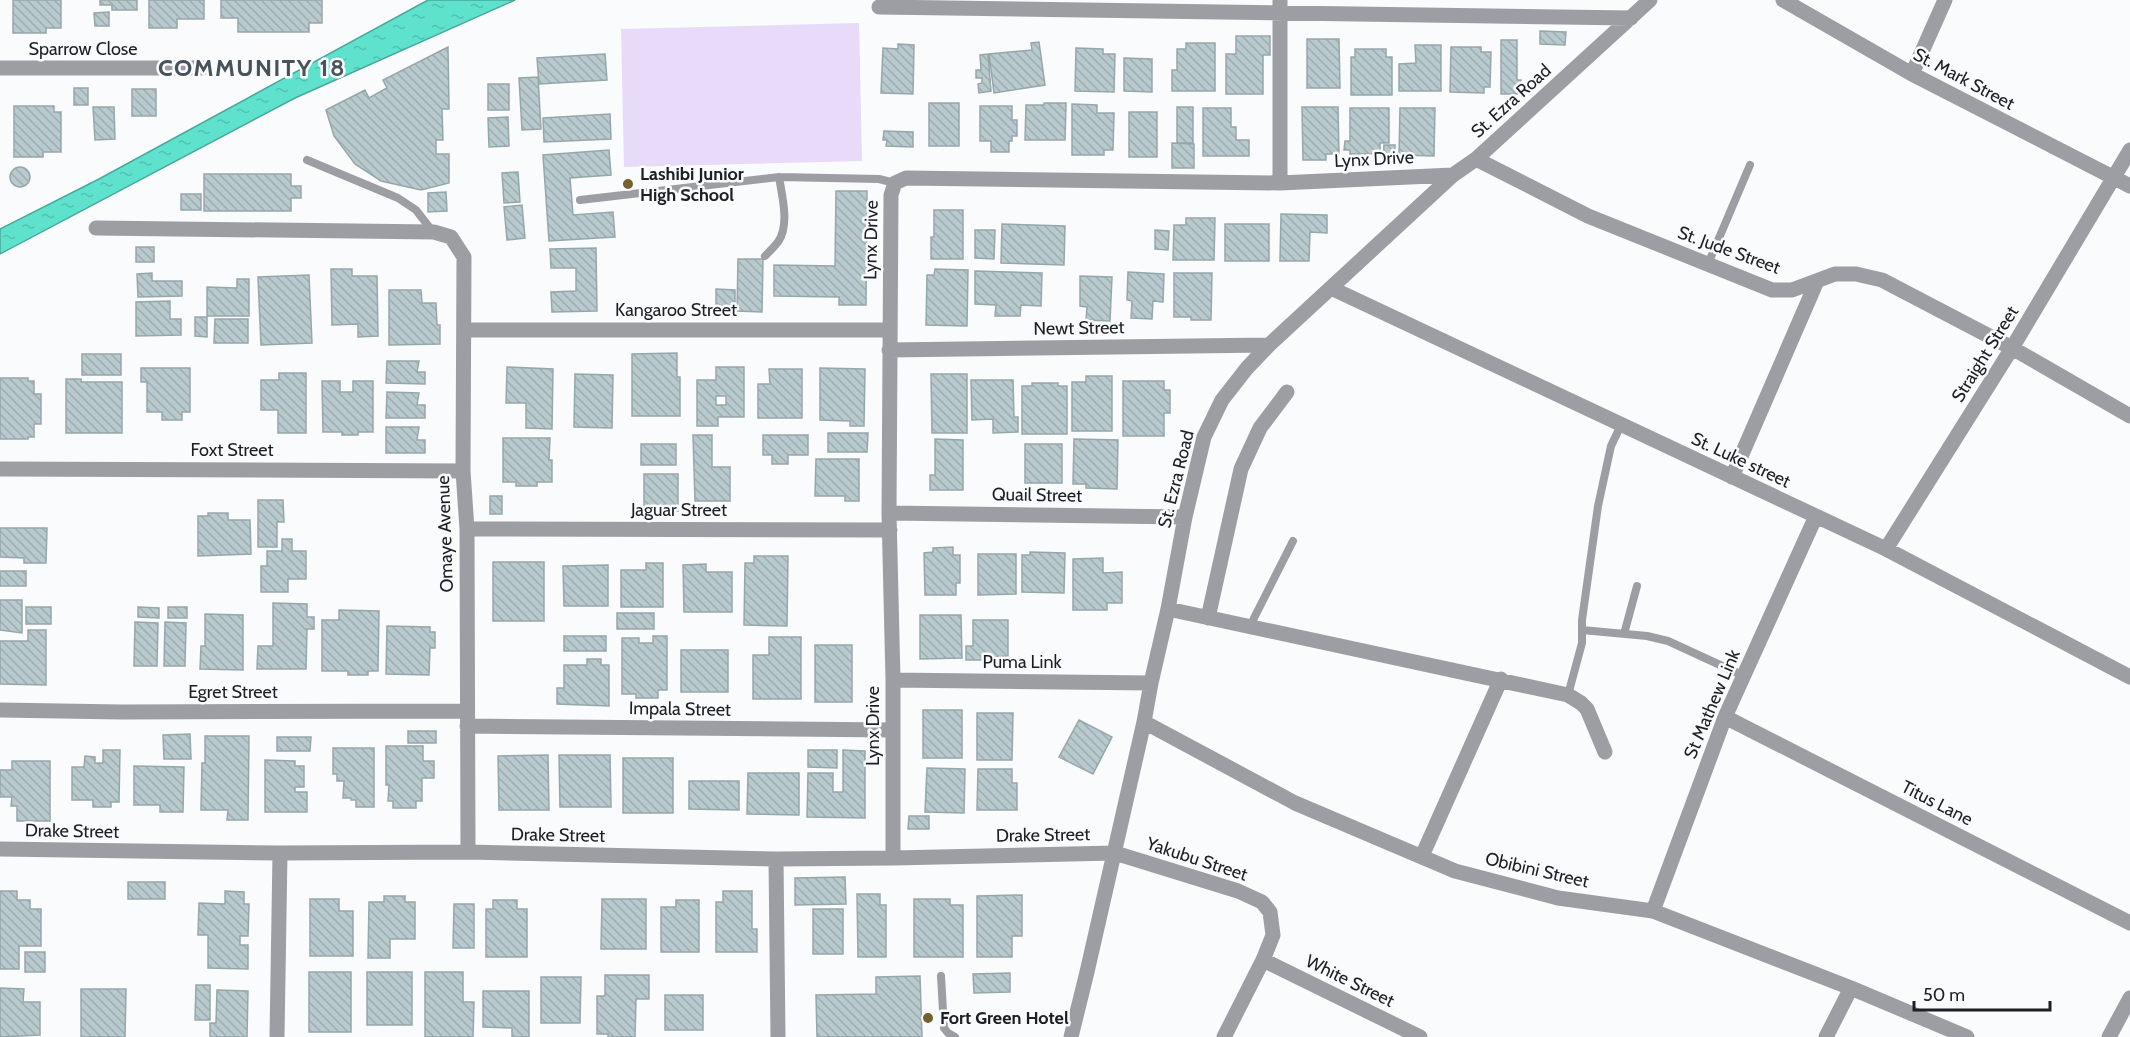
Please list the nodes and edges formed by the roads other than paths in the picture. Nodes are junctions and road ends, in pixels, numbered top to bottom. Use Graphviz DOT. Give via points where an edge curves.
graph roads {
  1 [pos="1650,0"];
  2 [pos="1783,0"];
  3 [pos="1945,0"];
  4 [pos="1280,6"];
  5 [pos="879,7"];
  6 [pos="1631,18"];
  7 [pos="0,68"];
  8 [pos="202,68"];
  9 [pos="1912,74"];
  10 [pos="2130,150"];
  11 [pos="1476,159"];
  12 [pos="307,160"];
  13 [pos="1750,165"];
  14 [pos="1453,175"];
  15 [pos="779,177"];
  16 [pos="2113,178"];
  17 [pos="895,183"];
  18 [pos="1280,183"];
  19 [pos="2130,186"];
  20 [pos="580,200"];
  21 [pos="96,228"];
  22 [pos="434,232"];
  23 [pos="765,256"];
  24 [pos="1707,266"];
  25 [pos="1817,281"];
  26 [pos="1331,288"];
  27 [pos="464,330"];
  28 [pos="889,330"];
  29 [pos="1269,345"];
  30 [pos="2012,348"];
  31 [pos="889,350"];
  32 [pos="1287,392"];
  33 [pos="2130,416"];
  34 [pos="1621,425"];
  35 [pos="0,469"];
  36 [pos="463,471"];
  37 [pos="1732,477"];
  38 [pos="890,513"];
  39 [pos="1816,516"];
  40 [pos="1185,517"];
  41 [pos="467,529"];
  42 [pos="890,530"];
  43 [pos="1293,541"];
  44 [pos="1886,549"];
  45 [pos="1637,586"];
  46 [pos="1168,609"];
  47 [pos="1208,618"];
  48 [pos="1250,626"];
  49 [pos="1582,630"];
  50 [pos="1624,634"];
  51 [pos="1744,676"];
  52 [pos="2130,677"];
  53 [pos="893,680"];
  54 [pos="1501,680"];
  55 [pos="1151,682"];
  56 [pos="1568,695"];
  57 [pos="0,710"];
  58 [pos="1725,717"];
  59 [pos="467,718"];
  60 [pos="1144,722"];
  61 [pos="892,730"];
  62 [pos="1605,752"];
  63 [pos="0,849"];
  64 [pos="468,852"];
  65 [pos="280,853"];
  66 [pos="1115,853"];
  67 [pos="1422,856"];
  68 [pos="893,858"];
  69 [pos="776,859"];
  70 [pos="1653,911"];
  71 [pos="2130,923"];
  72 [pos="1263,960"];
  73 [pos="941,976"];
  74 [pos="1851,988"];
  75 [pos="2130,998"];
  76 [pos="277,1037"];
  77 [pos="778,1037"];
  78 [pos="955,1037"];
  79 [pos="1071,1037"];
  80 [pos="1224,1037"];
  81 [pos="1420,1037"];
  82 [pos="1826,1037"];
  83 [pos="1967,1037"];
  84 [pos="2109,1037"];
  1 -- 6 [label="street, St. Ezra Road"];
  2 -- 9 [label="street, St. Mark Street"];
  3 -- 9 [label="street"];
  4 -- 5 [label="street"];
  4 -- 6 [label="street"];
  4 -- 18 [label="street"];
  6 -- 11 [label="street, St. Ezra Road"];
  7 -- 8 [label="street, Sparrow Close"];
  9 -- 16 [label="street, St. Mark Street"];
  10 -- 16 [label="street, Straight Street"];
  11 -- 14 [label="street, St. Ezra Road"];
  11 -- 24 [label="street, St. Jude Street" via="1588,216"];
  12 -- 22 [label="lane" via="398,198 416,210"];
  13 -- 24 [label="lane"];
  14 -- 18 [label="street, Lynx Drive"];
  14 -- 26 [label="street, St. Ezra Road"];
  15 -- 17 [label="lane" via="879,179"];
  15 -- 20 [label="lane"];
  15 -- 23 [label="lane" via="782,231"];
  16 -- 19 [label="street, St. Mark Street"];
  16 -- 30 [label="street, Straight Street"];
  17 -- 18 [label="street, Lynx Drive" via="906,178"];
  17 -- 28 [label="street, Lynx Drive" via="891,195"];
  21 -- 22 [label="street"];
  22 -- 27 [label="street, Omaye Avenue" via="451,237 464,256"];
  24 -- 25 [label="street, St. Jude Street" via="1772,290 1792,290"];
  25 -- 30 [label="street, St. Jude Street" via="1835,274 1882,280"];
  25 -- 37 [label="street"];
  26 -- 29 [label="street, St. Ezra Road"];
  26 -- 34 [label="street, St. Luke street"];
  27 -- 28 [label="street, Kangaroo Street"];
  27 -- 36 [label="street, Omaye Avenue"];
  28 -- 31 [label="street, Lynx Drive"];
  29 -- 31 [label="street, Newt Street"];
  29 -- 40 [label="street, St. Ezra Road" via="1222,400 1204,437"];
  30 -- 33 [label="street, St. Jude Street"];
  30 -- 44 [label="street, Straight Street"];
  31 -- 38 [label="street, Lynx Drive"];
  32 -- 47 [label="street" via="1260,428 1241,469"];
  34 -- 37 [label="street, St. Luke street"];
  34 -- 49 [label="lane" via="1611,446 1598,506"];
  35 -- 36 [label="street, Foxt Street"];
  36 -- 41 [label="street, Omaye Avenue"];
  37 -- 39 [label="street, St. Luke street"];
  38 -- 40 [label="street, Quail Street"];
  38 -- 42 [label="street, Lynx Drive"];
  39 -- 44 [label="street, St. Luke street"];
  39 -- 51 [label="street, St Mathew Link"];
  40 -- 46 [label="street, St. Ezra Road"];
  41 -- 42 [label="street, Jaguar Street"];
  41 -- 59 [label="street, Omaye Avenue"];
  42 -- 53 [label="street, Lynx Drive"];
  43 -- 48 [label="lane"];
  44 -- 52 [label="street, St. Luke street"];
  45 -- 50 [label="lane"];
  46 -- 47 [label="street"];
  46 -- 55 [label="street, St. Ezra Road"];
  47 -- 48 [label="street"];
  48 -- 54 [label="street"];
  49 -- 50 [label="lane"];
  49 -- 56 [label="lane" via="1580,657"];
  50 -- 51 [label="lane" via="1668,641"];
  51 -- 58 [label="street, St Mathew Link"];
  53 -- 55 [label="street, Puma Link"];
  53 -- 61 [label="street, Lynx Drive"];
  54 -- 56 [label="street"];
  54 -- 67 [label="street"];
  55 -- 60 [label="street, St. Ezra Road"];
  56 -- 62 [label="street" via="1587,710"];
  57 -- 59 [label="street, Egret Street"];
  58 -- 70 [label="street, St Mathew Link"];
  58 -- 71 [label="street, Titus Lane"];
  59 -- 61 [label="street, Impala Street"];
  59 -- 64 [label="street, Omaye Avenue"];
  60 -- 66 [label="street, St. Ezra Road"];
  60 -- 67 [label="street, Obibini Street" via="1295,803"];
  61 -- 68 [label="street, Lynx Drive"];
  63 -- 65 [label="street, Drake Street"];
  64 -- 65 [label="street, Drake Street"];
  64 -- 69 [label="street, Drake Street"];
  65 -- 76 [label="street"];
  66 -- 68 [label="street, Drake Street"];
  66 -- 72 [label="street, Yakubu Street" via="1262,902 1270,912 1273,935"];
  66 -- 79 [label="street, St. Ezra Road"];
  67 -- 70 [label="street, Obibini Street" via="1455,871 1558,898"];
  68 -- 69 [label="street, Drake Street"];
  69 -- 77 [label="street"];
  70 -- 74 [label="street, Obibini Street"];
  72 -- 80 [label="street, Yakubu Street"];
  72 -- 81 [label="street, White Street"];
  73 -- 78 [label="lane" via="944,1028"];
  74 -- 82 [label="street"];
  74 -- 83 [label="street, Obibini Street"];
  75 -- 84 [label="street"];
}
